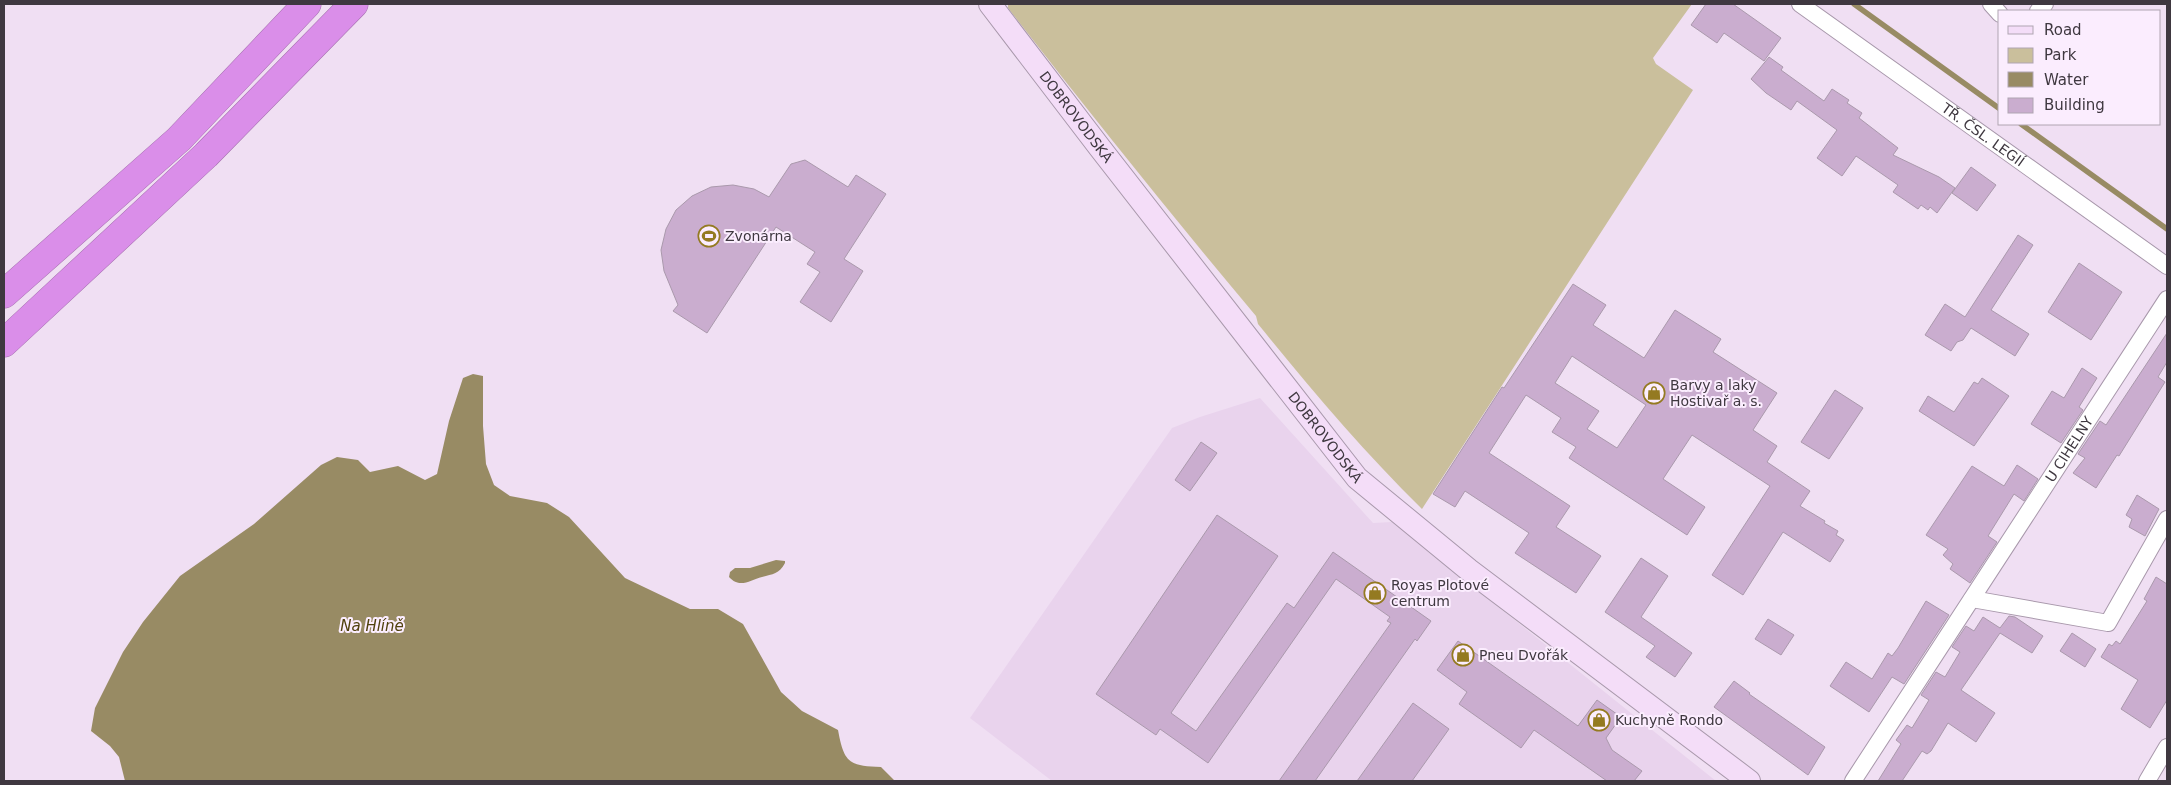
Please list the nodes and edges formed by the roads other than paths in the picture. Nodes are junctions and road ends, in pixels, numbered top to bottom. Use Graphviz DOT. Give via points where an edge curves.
graph roads {
  1 [pos="307,4"];
  2 [pos="354,4"];
  3 [pos="990,4"];
  4 [pos="1800,4"];
  5 [pos="2167,266"];
  6 [pos="4,294"];
  7 [pos="2167,299"];
  8 [pos="4,343"];
  9 [pos="2167,518"];
  10 [pos="1972,599"];
  11 [pos="2167,747"];
  12 [pos="1749,781"];
  13 [pos="1853,781"];
  14 [pos="2147,781"];
  1 -- 6 [label="highway" via="179,139"];
  2 -- 8 [label="highway" via="206,155"];
  3 -- 12 [label="street, DOBROVODSKÁ" via="1358,478 1469,570"];
  4 -- 5 [label="street, TŘ. ČSL. LEGIÍ"];
  7 -- 10 [label="street, U CIHELNY"];
  9 -- 10 [label="street" via="2108,623"];
  10 -- 13 [label="street, U CIHELNY"];
  11 -- 14 [label="street"];
}
